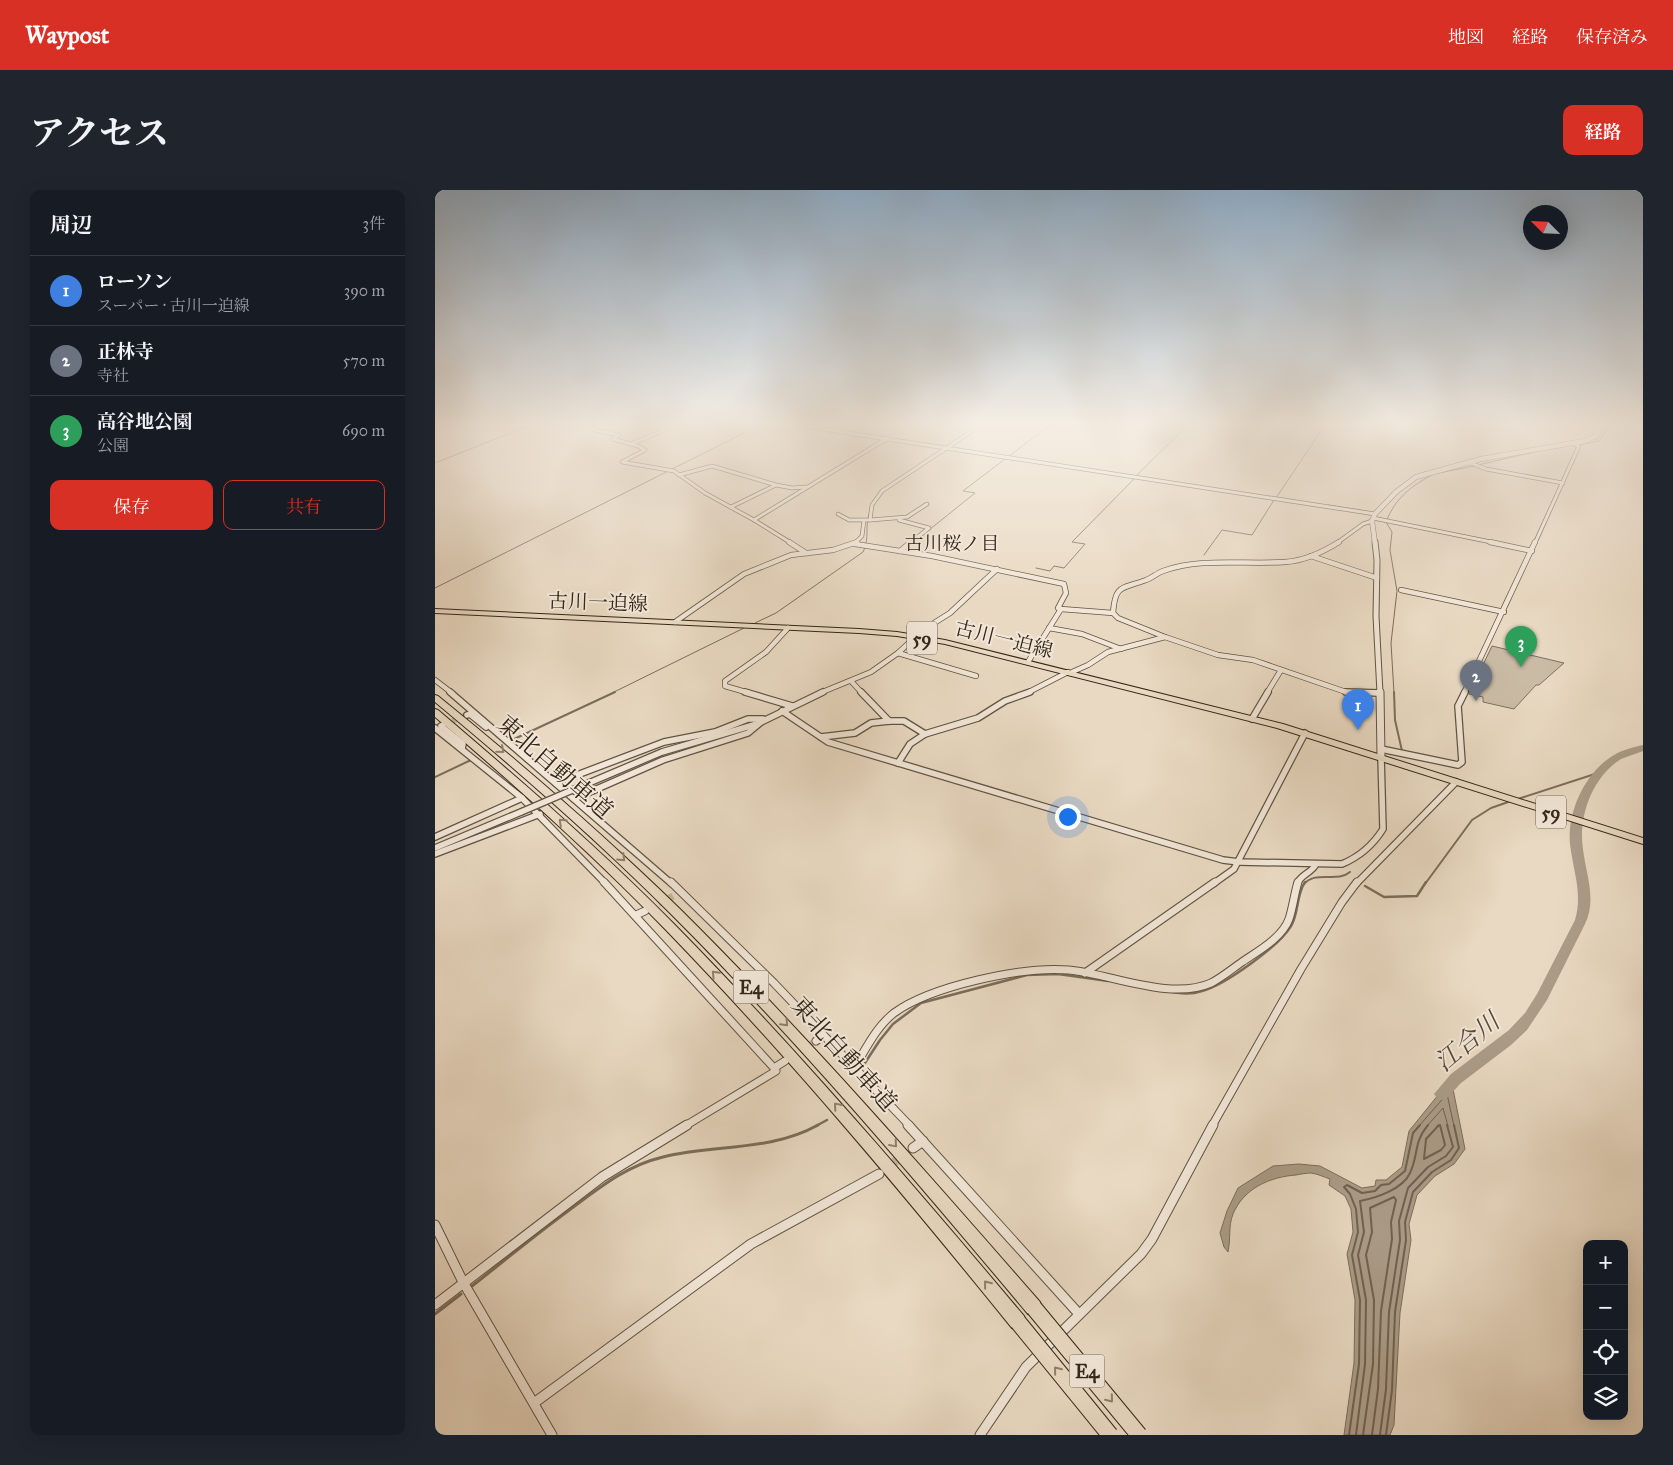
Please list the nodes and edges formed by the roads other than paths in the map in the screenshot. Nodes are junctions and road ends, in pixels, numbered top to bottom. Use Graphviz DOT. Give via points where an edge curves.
graph roads {
  1 [pos="691,483"];
  2 [pos="770,483"];
  3 [pos="814,483"];
  4 [pos="894,483"];
  5 [pos="1157,483"];
  6 [pos="1408,483"];
  7 [pos="1563,483"];
  8 [pos="777,485"];
  9 [pos="808,487"];
  10 [pos="927,504"];
  11 [pos="731,507"];
  12 [pos="838,514"];
  13 [pos="1373,518"];
  14 [pos="754,520"];
  15 [pos="867,520"];
  16 [pos="899,520"];
  17 [pos="855,544"];
  18 [pos="900,551"];
  19 [pos="1532,551"];
  20 [pos="805,553"];
  21 [pos="1311,556"];
  22 [pos="997,569"];
  23 [pos="1377,578"];
  24 [pos="1401,590"];
  25 [pos="1061,609"];
  26 [pos="435,611"];
  27 [pos="1504,612"];
  28 [pos="1113,613"];
  29 [pos="675,622"];
  30 [pos="788,628"];
  31 [pos="1049,628"];
  32 [pos="916,636"];
  33 [pos="1165,637"];
  34 [pos="1123,649"];
  35 [pos="897,653"];
  36 [pos="1028,662"];
  37 [pos="1281,670"];
  38 [pos="1069,673"];
  39 [pos="976,676"];
  40 [pos="435,680"];
  41 [pos="851,681"];
  42 [pos="435,685"];
  43 [pos="452,693"];
  44 [pos="1380,693"];
  45 [pos="435,698"];
  46 [pos="792,706"];
  47 [pos="782,711"];
  48 [pos="435,712"];
  49 [pos="467,715"];
  50 [pos="763,719"];
  51 [pos="1252,719"];
  52 [pos="889,721"];
  53 [pos="443,724"];
  54 [pos="435,728"];
  55 [pos="499,733"];
  56 [pos="1305,733"];
  57 [pos="925,734"];
  58 [pos="821,737"];
  59 [pos="462,750"];
  60 [pos="1381,753"];
  61 [pos="898,763"];
  62 [pos="1458,782"];
  63 [pos="556,783"];
  64 [pos="522,798"];
  65 [pos="573,799"];
  66 [pos="540,814"];
  67 [pos="435,836"];
  68 [pos="1643,840"];
  69 [pos="435,848"];
  70 [pos="435,854"];
  71 [pos="1239,862"];
  72 [pos="1316,864"];
  73 [pos="681,892"];
  74 [pos="673,896"];
  75 [pos="645,911"];
  76 [pos="636,916"];
  77 [pos="1085,973"];
  78 [pos="823,1036"];
  79 [pos="816,1040"];
  80 [pos="785,1061"];
  81 [pos="774,1068"];
  82 [pos="854,1068"];
  83 [pos="923,1141"];
  84 [pos="913,1148"];
  85 [pos="879,1174"];
  86 [pos="435,1225"];
  87 [pos="463,1282"];
  88 [pos="435,1305"];
  89 [pos="1079,1314"];
  90 [pos="534,1404"];
  91 [pos="552,1435"];
  92 [pos="980,1435"];
  93 [pos="1110,1435"];
  94 [pos="1139,1435"];
  1 -- 11 [label="street"];
  2 -- 8 [label="street"];
  3 -- 9 [label="street"];
  4 -- 15 [label="street" via="882,491"];
  5 -- 13 [label="street"];
  6 -- 13 [label="street" via="1387,499"];
  7 -- 19 [label="street"];
  8 -- 9 [label="street"];
  8 -- 11 [label="street"];
  9 -- 14 [label="street"];
  10 -- 16 [label="street"];
  11 -- 14 [label="street"];
  12 -- 15 [label="street" via="849,520"];
  13 -- 19 [label="street"];
  13 -- 21 [label="street" via="1330,548"];
  13 -- 23 [label="street"];
  14 -- 20 [label="street"];
  15 -- 16 [label="street"];
  15 -- 17 [label="street" via="862,536"];
  16 -- 18 [label="street" via="929,528"];
  17 -- 18 [label="street"];
  17 -- 20 [label="street"];
  18 -- 22 [label="street"];
  19 -- 27 [label="street"];
  20 -- 29 [label="street" via="791,555 743,574"];
  21 -- 23 [label="street"];
  21 -- 28 [label="street" via="1282,563 1208,562 1167,570 1119,590 1114,596"];
  22 -- 25 [label="street" via="1064,584 1066,594 1058,608"];
  22 -- 32 [label="street" via="950,613"];
  23 -- 44 [label="street"];
  24 -- 27 [label="street"];
  25 -- 28 [label="street"];
  25 -- 31 [label="street"];
  26 -- 29 [label="main road, 古川一迫線 / 59"];
  27 -- 60 [label="street" via="1458,706 1462,762 1449,764 1392,751"];
  28 -- 33 [label="street"];
  29 -- 30 [label="main road, 古川一迫線 / 59"];
  30 -- 32 [label="main road, 古川一迫線 / 59"];
  30 -- 46 [label="street" via="766,652 725,680 725,686"];
  31 -- 34 [label="street" via="1082,634"];
  31 -- 36 [label="street"];
  32 -- 35 [label="street"];
  32 -- 36 [label="main road, 古川一迫線 / 59"];
  33 -- 34 [label="street"];
  33 -- 37 [label="street" via="1224,657 1248,659"];
  34 -- 38 [label="street" via="1108,652"];
  35 -- 39 [label="street"];
  35 -- 41 [label="street" via="871,672"];
  36 -- 38 [label="main road, 古川一迫線 / 59"];
  37 -- 44 [label="street" via="1346,692"];
  37 -- 51 [label="street"];
  38 -- 51 [label="main road, 古川一迫線 / 59"];
  38 -- 57 [label="street" via="1005,701 978,718"];
  40 -- 43 [label="street"];
  41 -- 46 [label="street"];
  41 -- 52 [label="street"];
  42 -- 43 [label="street"];
  43 -- 55 [label="street"];
  44 -- 60 [label="street"];
  45 -- 94 [label="highway, 東北自動車道 / E4, one-way, bridge" via="492,742 602,839 733,968 836,1079"];
  46 -- 47 [label="street"];
  47 -- 50 [label="street"];
  47 -- 58 [label="street"];
  93 -- 48 [label="highway, 東北自動車道 / E4, one-way, bridge" via="882,1159 746,1005 595,853"];
  49 -- 55 [label="street"];
  50 -- 63 [label="street" via="748,719 715,732 664,742"];
  50 -- 65 [label="street" via="752,730 674,754"];
  50 -- 69 [label="street, bridge" via="739,730 662,752"];
  51 -- 56 [label="main road, 古川一迫線 / 59"];
  52 -- 57 [label="street" via="904,721"];
  52 -- 58 [label="street" via="871,723 855,733"];
  53 -- 59 [label="street" via="441,726 463,744"];
  54 -- 59 [label="street"];
  55 -- 63 [label="street"];
  56 -- 60 [label="main road, 古川一迫線 / 59"];
  56 -- 71 [label="street"];
  57 -- 61 [label="street" via="910,744"];
  58 -- 61 [label="street"];
  59 -- 64 [label="street"];
  60 -- 62 [label="main road, 古川一迫線 / 59" via="1407,766"];
  60 -- 72 [label="street" via="1383,829 1356,858 1348,862"];
  61 -- 71 [label="street" via="1223,860"];
  62 -- 68 [label="main road, 59"];
  62 -- 89 [label="street" via="1342,902 1227,1098 1152,1239 1141,1254"];
  63 -- 65 [label="street"];
  64 -- 66 [label="street"];
  64 -- 67 [label="street"];
  65 -- 73 [label="street"];
  66 -- 70 [label="street"];
  66 -- 76 [label="street"];
  71 -- 72 [label="street"];
  71 -- 77 [label="street" via="1230,873"];
  72 -- 77 [label="street" via="1311,872 1299,879 1282,930 1211,983 1180,990"];
  73 -- 74 [label="street"];
  73 -- 78 [label="street" via="729,937"];
  75 -- 76 [label="street"];
  76 -- 81 [label="street"];
  77 -- 82 [label="street" via="1053,970 1018,973 918,1000 886,1022"];
  78 -- 79 [label="street"];
  78 -- 82 [label="street"];
  80 -- 81 [label="street"];
  81 -- 87 [label="street" via="776,1071 602,1177"];
  82 -- 83 [label="street"];
  83 -- 84 [label="street"];
  83 -- 89 [label="street"];
  85 -- 90 [label="street" via="751,1244"];
  86 -- 87 [label="street"];
  87 -- 88 [label="street"];
  87 -- 90 [label="street"];
  89 -- 92 [label="street" via="1026,1368"];
  90 -- 91 [label="street"];
}
